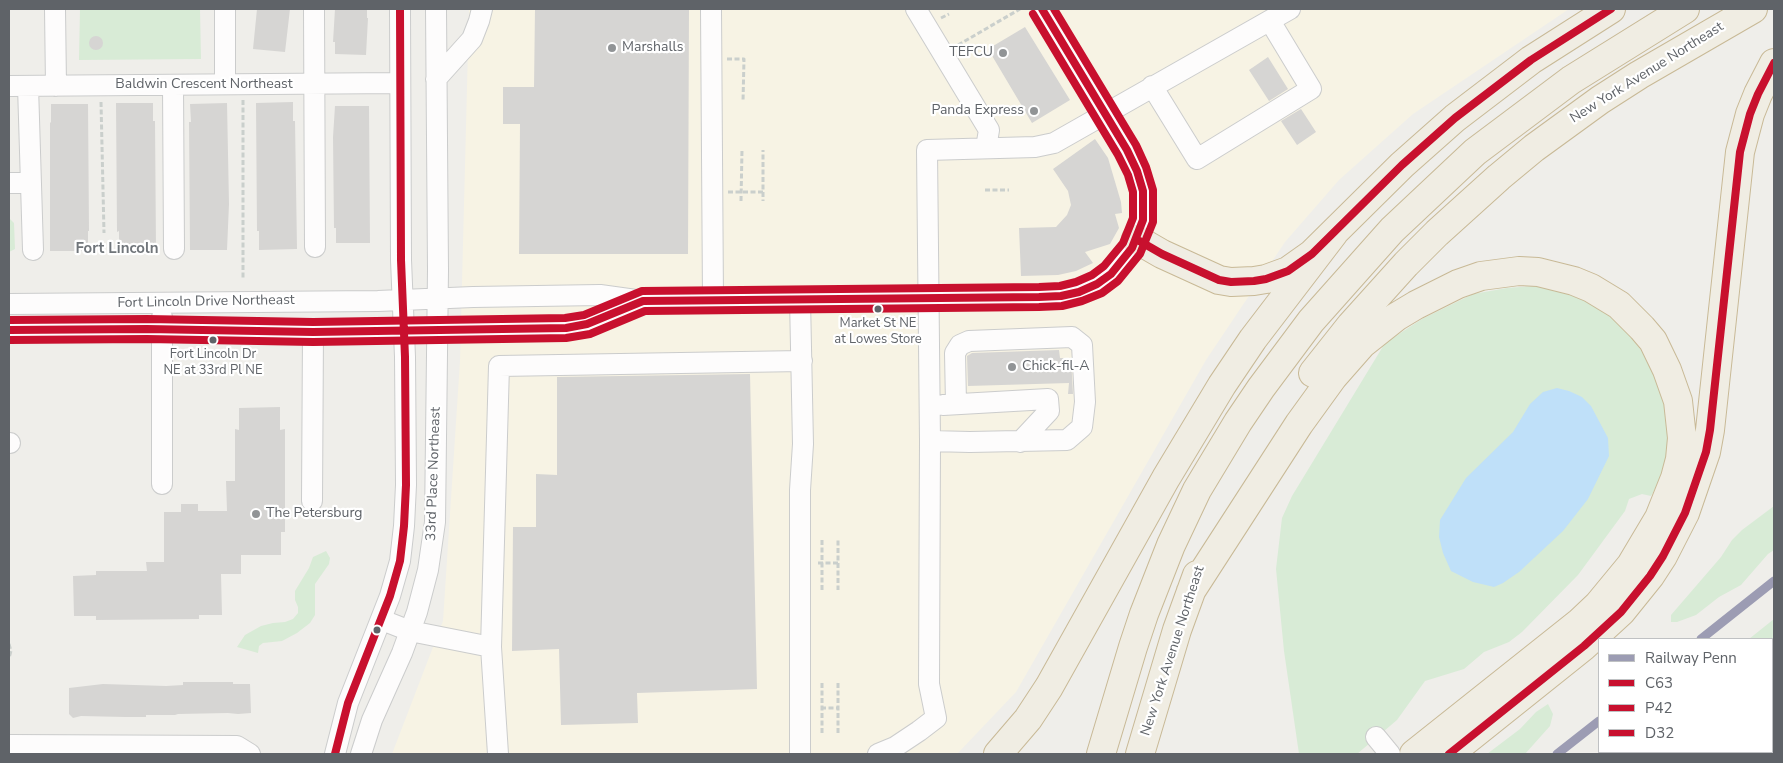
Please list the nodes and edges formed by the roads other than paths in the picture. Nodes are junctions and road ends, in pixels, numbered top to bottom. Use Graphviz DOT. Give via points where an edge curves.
graph roads {
  1 [pos="55,9"];
  2 [pos="225,9"];
  3 [pos="314,9"];
  4 [pos="400,9"];
  5 [pos="436,9"];
  6 [pos="482,9"];
  7 [pos="711,9"];
  8 [pos="916,9"];
  9 [pos="1042,9"];
  10 [pos="1290,9"];
  11 [pos="1611,9"];
  12 [pos="1686,9"];
  13 [pos="1753,9"];
  14 [pos="1270,21"];
  15 [pos="1774,63"];
  16 [pos="436,79"];
  17 [pos="399,83"];
  18 [pos="226,84"];
  19 [pos="313,84"];
  20 [pos="173,85"];
  21 [pos="19,86"];
  22 [pos="56,86"];
  23 [pos="1152,86"];
  24 [pos="1106,114"];
  25 [pos="986,148"];
  26 [pos="9,183"];
  27 [pos="31,183"];
  28 [pos="1334,233"];
  29 [pos="1136,239"];
  30 [pos="315,247"];
  31 [pos="174,249"];
  32 [pos="33,250"];
  33 [pos="437,298"];
  34 [pos="928,298"];
  35 [pos="800,299"];
  36 [pos="403,300"];
  37 [pos="713,300"];
  38 [pos="642,301"];
  39 [pos="162,303"];
  40 [pos="9,304"];
  41 [pos="9,330"];
  42 [pos="163,330"];
  43 [pos="437,330"];
  44 [pos="404,331"];
  45 [pos="313,332"];
  46 [pos="802,360"];
  47 [pos="956,404"];
  48 [pos="929,405"];
  49 [pos="930,441"];
  50 [pos="1020,442"];
  51 [pos="162,484"];
  52 [pos="312,501"];
  53 [pos="1191,591"];
  54 [pos="382,620"];
  55 [pos="410,631"];
  56 [pos="491,647"];
  57 [pos="1376,737"];
  58 [pos="9,745"];
  59 [pos="250,754"];
  60 [pos="335,754"];
  61 [pos="362,754"];
  62 [pos="498,754"];
  63 [pos="800,754"];
  64 [pos="878,754"];
  65 [pos="998,754"];
  66 [pos="1101,754"];
  67 [pos="1140,754"];
  68 [pos="1390,754"];
  69 [pos="1414,754"];
  70 [pos="1449,754"];
  1 -- 22 [label="street"];
  2 -- 18 [label="street"];
  3 -- 19 [label="street"];
  4 -- 17 [label="street"];
  5 -- 16 [label="street"];
  6 -- 16 [label="street" via="472,39"];
  7 -- 37 [label="street"];
  8 -- 25 [label="street" via="989,130"];
  9 -- 24 [label="street"];
  10 -- 14 [label="street"];
  11 -- 28 [label="highway" via="1532,60 1455,118"];
  12 -- 66 [label="highway" via="1571,80 1475,152 1392,230 1306,328 1238,422 1188,508 1141,622"];
  13 -- 53 [label="highway, New York Avenue Northeast" via="1639,75 1565,125 1499,176 1406,264 1322,361 1277,425 1220,521"];
  14 -- 23 [label="street"];
  14 -- 23 [label="street" via="1311,89 1197,159"];
  15 -- 70 [label="highway" via="1750,114 1740,152 1710,430 1706,452 1685,513 1663,556 1621,612 1584,646"];
  16 -- 33 [label="street"];
  17 -- 19 [label="street, Baldwin Crescent Northeast"];
  17 -- 36 [label="street"];
  18 -- 19 [label="street, Baldwin Crescent Northeast"];
  18 -- 20 [label="street, Baldwin Crescent Northeast"];
  19 -- 30 [label="street"];
  20 -- 22 [label="street, Baldwin Crescent Northeast"];
  20 -- 31 [label="street"];
  21 -- 22 [label="street, Baldwin Crescent Northeast"];
  21 -- 27 [label="street"];
  23 -- 24 [label="street"];
  24 -- 25 [label="street" via="1047,145"];
  24 -- 29 [label="street" via="1140,181 1142,226"];
  25 -- 34 [label="street" via="927,150"];
  26 -- 27 [label="street"];
  27 -- 32 [label="street"];
  28 -- 29 [label="highway" via="1288,271 1266,279 1241,282 1209,276"];
  28 -- 65 [label="highway" via="1222,385 1166,478 1050,687"];
  29 -- 34 [label="street" via="1111,274 1088,289 1070,295"];
  33 -- 36 [label="street, Fort Lincoln Drive Northeast"];
  33 -- 38 [label="street, Fort Lincoln Drive Northeast" via="600,295"];
  33 -- 43 [label="street"];
  34 -- 35 [label="street"];
  34 -- 48 [label="street"];
  35 -- 37 [label="street"];
  35 -- 46 [label="street"];
  36 -- 39 [label="street, Fort Lincoln Drive Northeast"];
  36 -- 44 [label="street"];
  37 -- 38 [label="street"];
  38 -- 43 [label="street, Fort Lincoln Drive Northeast" via="577,328"];
  39 -- 40 [label="street, Fort Lincoln Drive Northeast"];
  39 -- 42 [label="street"];
  41 -- 42 [label="street, Fort Lincoln Drive Northeast"];
  42 -- 45 [label="street, Fort Lincoln Drive Northeast"];
  42 -- 51 [label="street"];
  43 -- 44 [label="street, Fort Lincoln Drive Northeast"];
  43 -- 55 [label="street, 33rd Place Northeast" via="435,522 428,570"];
  44 -- 45 [label="street, Fort Lincoln Drive Northeast"];
  44 -- 54 [label="street, 33rd Place Northeast" via="404,526 395,580"];
  45 -- 52 [label="street"];
  46 -- 56 [label="street" via="499,366"];
  46 -- 63 [label="street"];
  47 -- 48 [label="street"];
  47 -- 50 [label="street" via="1048,399 1050,411"];
  47 -- 50 [label="street" via="954,353 960,345 970,341 1072,337 1082,345 1085,402 1082,427 1068,440"];
  48 -- 49 [label="street"];
  49 -- 50 [label="street"];
  49 -- 64 [label="street" via="929,684 936,718 919,732"];
  53 -- 67 [label="highway, New York Avenue Northeast"];
  53 -- 69 [label="highway" via="1333,377 1362,344 1396,318 1458,284 1481,276 1519,271 1574,281 1619,306 1642,328 1661,356 1678,401 1680,459 1659,518 1631,566 1598,605"];
  54 -- 55 [label="street"];
  54 -- 60 [label="street, 33rd Place Northeast" via="348,703"];
  55 -- 56 [label="street"];
  55 -- 61 [label="street, 33rd Place Northeast" via="372,720"];
  56 -- 62 [label="street"];
  57 -- 68 [label="street"];
  58 -- 59 [label="street" via="237,746"];
}
